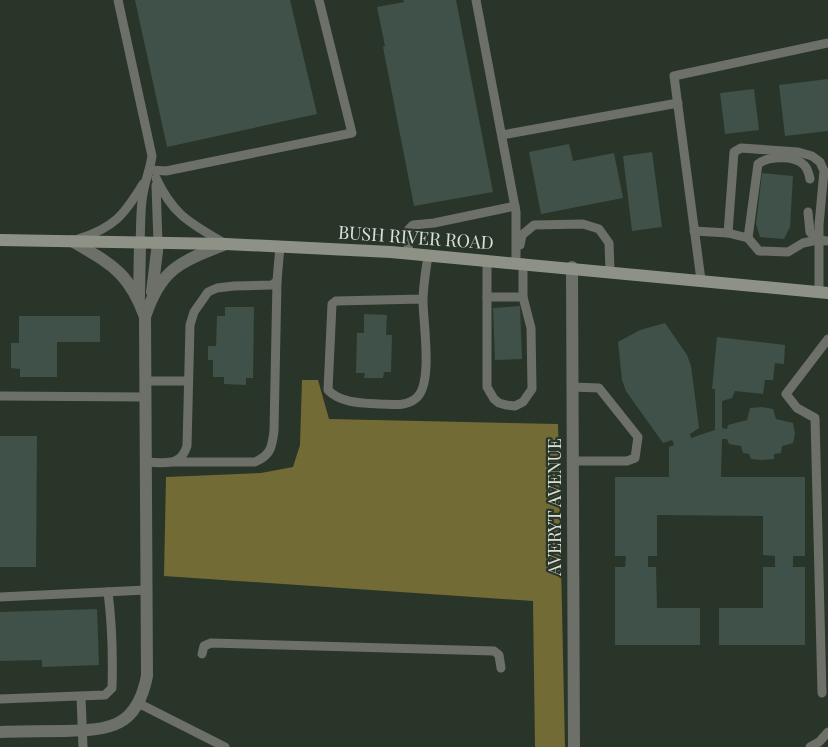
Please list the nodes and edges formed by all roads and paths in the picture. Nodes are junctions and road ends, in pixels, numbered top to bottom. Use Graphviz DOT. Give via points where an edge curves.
graph roads {
  1 [pos="118,0"];
  2 [pos="319,0"];
  3 [pos="476,0"];
  4 [pos="828,43"];
  5 [pos="678,103"];
  6 [pos="502,135"];
  7 [pos="826,172"];
  8 [pos="151,176"];
  9 [pos="810,179"];
  10 [pos="515,206"];
  11 [pos="808,212"];
  12 [pos="694,231"];
  13 [pos="728,233"];
  14 [pos="748,238"];
  15 [pos="0,240"];
  16 [pos="72,241"];
  17 [pos="823,241"];
  18 [pos="140,243"];
  19 [pos="158,243"];
  20 [pos="226,244"];
  21 [pos="280,246"];
  22 [pos="408,253"];
  23 [pos="428,255"];
  24 [pos="487,260"];
  25 [pos="520,263"];
  26 [pos="573,267"];
  27 [pos="610,271"];
  28 [pos="701,280"];
  29 [pos="277,281"];
  30 [pos="823,292"];
  31 [pos="487,297"];
  32 [pos="523,297"];
  33 [pos="423,299"];
  34 [pos="145,300"];
  35 [pos="828,339"];
  36 [pos="145,381"];
  37 [pos="188,381"];
  38 [pos="572,387"];
  39 [pos="0,396"];
  40 [pos="145,397"];
  41 [pos="572,461"];
  42 [pos="145,462"];
  43 [pos="174,462"];
  44 [pos="146,590"];
  45 [pos="108,592"];
  46 [pos="0,597"];
  47 [pos="202,654"];
  48 [pos="501,668"];
  49 [pos="822,693"];
  50 [pos="81,697"];
  51 [pos="0,699"];
  52 [pos="138,703"];
  53 [pos="83,730"];
  54 [pos="0,732"];
  55 [pos="828,732"];
  56 [pos="83,747"];
  57 [pos="225,747"];
  58 [pos="574,747"];
  59 [pos="810,747"];
  1 -- 8 [label="lane" via="152,156"];
  2 -- 8 [label="lane" via="352,133"];
  3 -- 6 [label="lane"];
  4 -- 5 [label="lane" via="674,76"];
  5 -- 6 [label="lane"];
  5 -- 12 [label="lane"];
  6 -- 10 [label="lane"];
  7 -- 13 [label="lane" via="812,156 798,152 741,148 734,152"];
  7 -- 17 [label="lane"];
  8 -- 16 [label="lane" via="119,217 101,232"];
  8 -- 18 [label="lane" via="142,196"];
  8 -- 19 [label="lane"];
  8 -- 20 [label="lane" via="173,210"];
  9 -- 14 [label="lane" via="802,163 786,158 769,158 758,164"];
  10 -- 22 [label="lane" via="413,225 409,229"];
  10 -- 25 [label="lane"];
  11 -- 17 [label="lane" via="810,232"];
  12 -- 13 [label="lane"];
  12 -- 28 [label="lane"];
  13 -- 14 [label="lane"];
  14 -- 17 [label="lane" via="759,251 788,252 803,243"];
  15 -- 16 [label="main road, BUSH RIVER ROAD"];
  16 -- 18 [label="main road, BUSH RIVER ROAD"];
  16 -- 34 [label="street" via="115,267"];
  17 -- 30 [label="lane"];
  18 -- 19 [label="main road, BUSH RIVER ROAD"];
  18 -- 34 [label="street"];
  19 -- 20 [label="main road, BUSH RIVER ROAD"];
  19 -- 34 [label="street"];
  20 -- 21 [label="main road, BUSH RIVER ROAD"];
  20 -- 34 [label="street" via="180,265"];
  21 -- 22 [label="main road, BUSH RIVER ROAD"];
  21 -- 29 [label="lane"];
  22 -- 23 [label="main road, BUSH RIVER ROAD"];
  23 -- 24 [label="main road, BUSH RIVER ROAD"];
  23 -- 33 [label="lane"];
  24 -- 25 [label="main road, BUSH RIVER ROAD"];
  24 -- 31 [label="lane"];
  25 -- 26 [label="main road, BUSH RIVER ROAD"];
  25 -- 27 [label="lane" via="522,235 534,225 583,224 599,229 609,243"];
  25 -- 32 [label="lane"];
  26 -- 27 [label="main road, BUSH RIVER ROAD"];
  26 -- 38 [label="street, AVERYT AVENUE"];
  27 -- 28 [label="main road, BUSH RIVER ROAD"];
  28 -- 30 [label="main road, BUSH RIVER ROAD"];
  29 -- 37 [label="lane" via="272,285 234,286 208,292 191,318"];
  29 -- 43 [label="lane" via="272,446 265,458 255,462"];
  31 -- 32 [label="lane"];
  31 -- 32 [label="lane" via="487,387 499,403 515,406 528,398 532,389 531,328"];
  33 -- 33 [label="lane" via="336,300 332,304 328,390 336,398 401,405 416,399 424,387 426,371"];
  34 -- 36 [label="street"];
  35 -- 49 [label="lane" via="786,394 797,408 815,418"];
  36 -- 37 [label="lane"];
  36 -- 40 [label="street"];
  37 -- 43 [label="lane" via="187,446"];
  38 -- 41 [label="street, AVERYT AVENUE"];
  38 -- 41 [label="lane" via="599,388 638,437 635,458 627,461"];
  39 -- 40 [label="lane"];
  40 -- 42 [label="street"];
  41 -- 58 [label="street, AVERYT AVENUE"];
  42 -- 43 [label="lane"];
  42 -- 44 [label="street"];
  44 -- 45 [label="lane"];
  44 -- 52 [label="street" via="147,676"];
  45 -- 46 [label="lane"];
  45 -- 50 [label="lane" via="112,688 105,695"];
  47 -- 48 [label="lane" via="204,646 211,643 494,651 499,655"];
  50 -- 51 [label="lane"];
  50 -- 53 [label="lane"];
  52 -- 53 [label="street" via="118,723 100,730"];
  52 -- 57 [label="lane"];
  53 -- 54 [label="street"];
  53 -- 56 [label="lane"];
  55 -- 59 [label="lane"];
}
